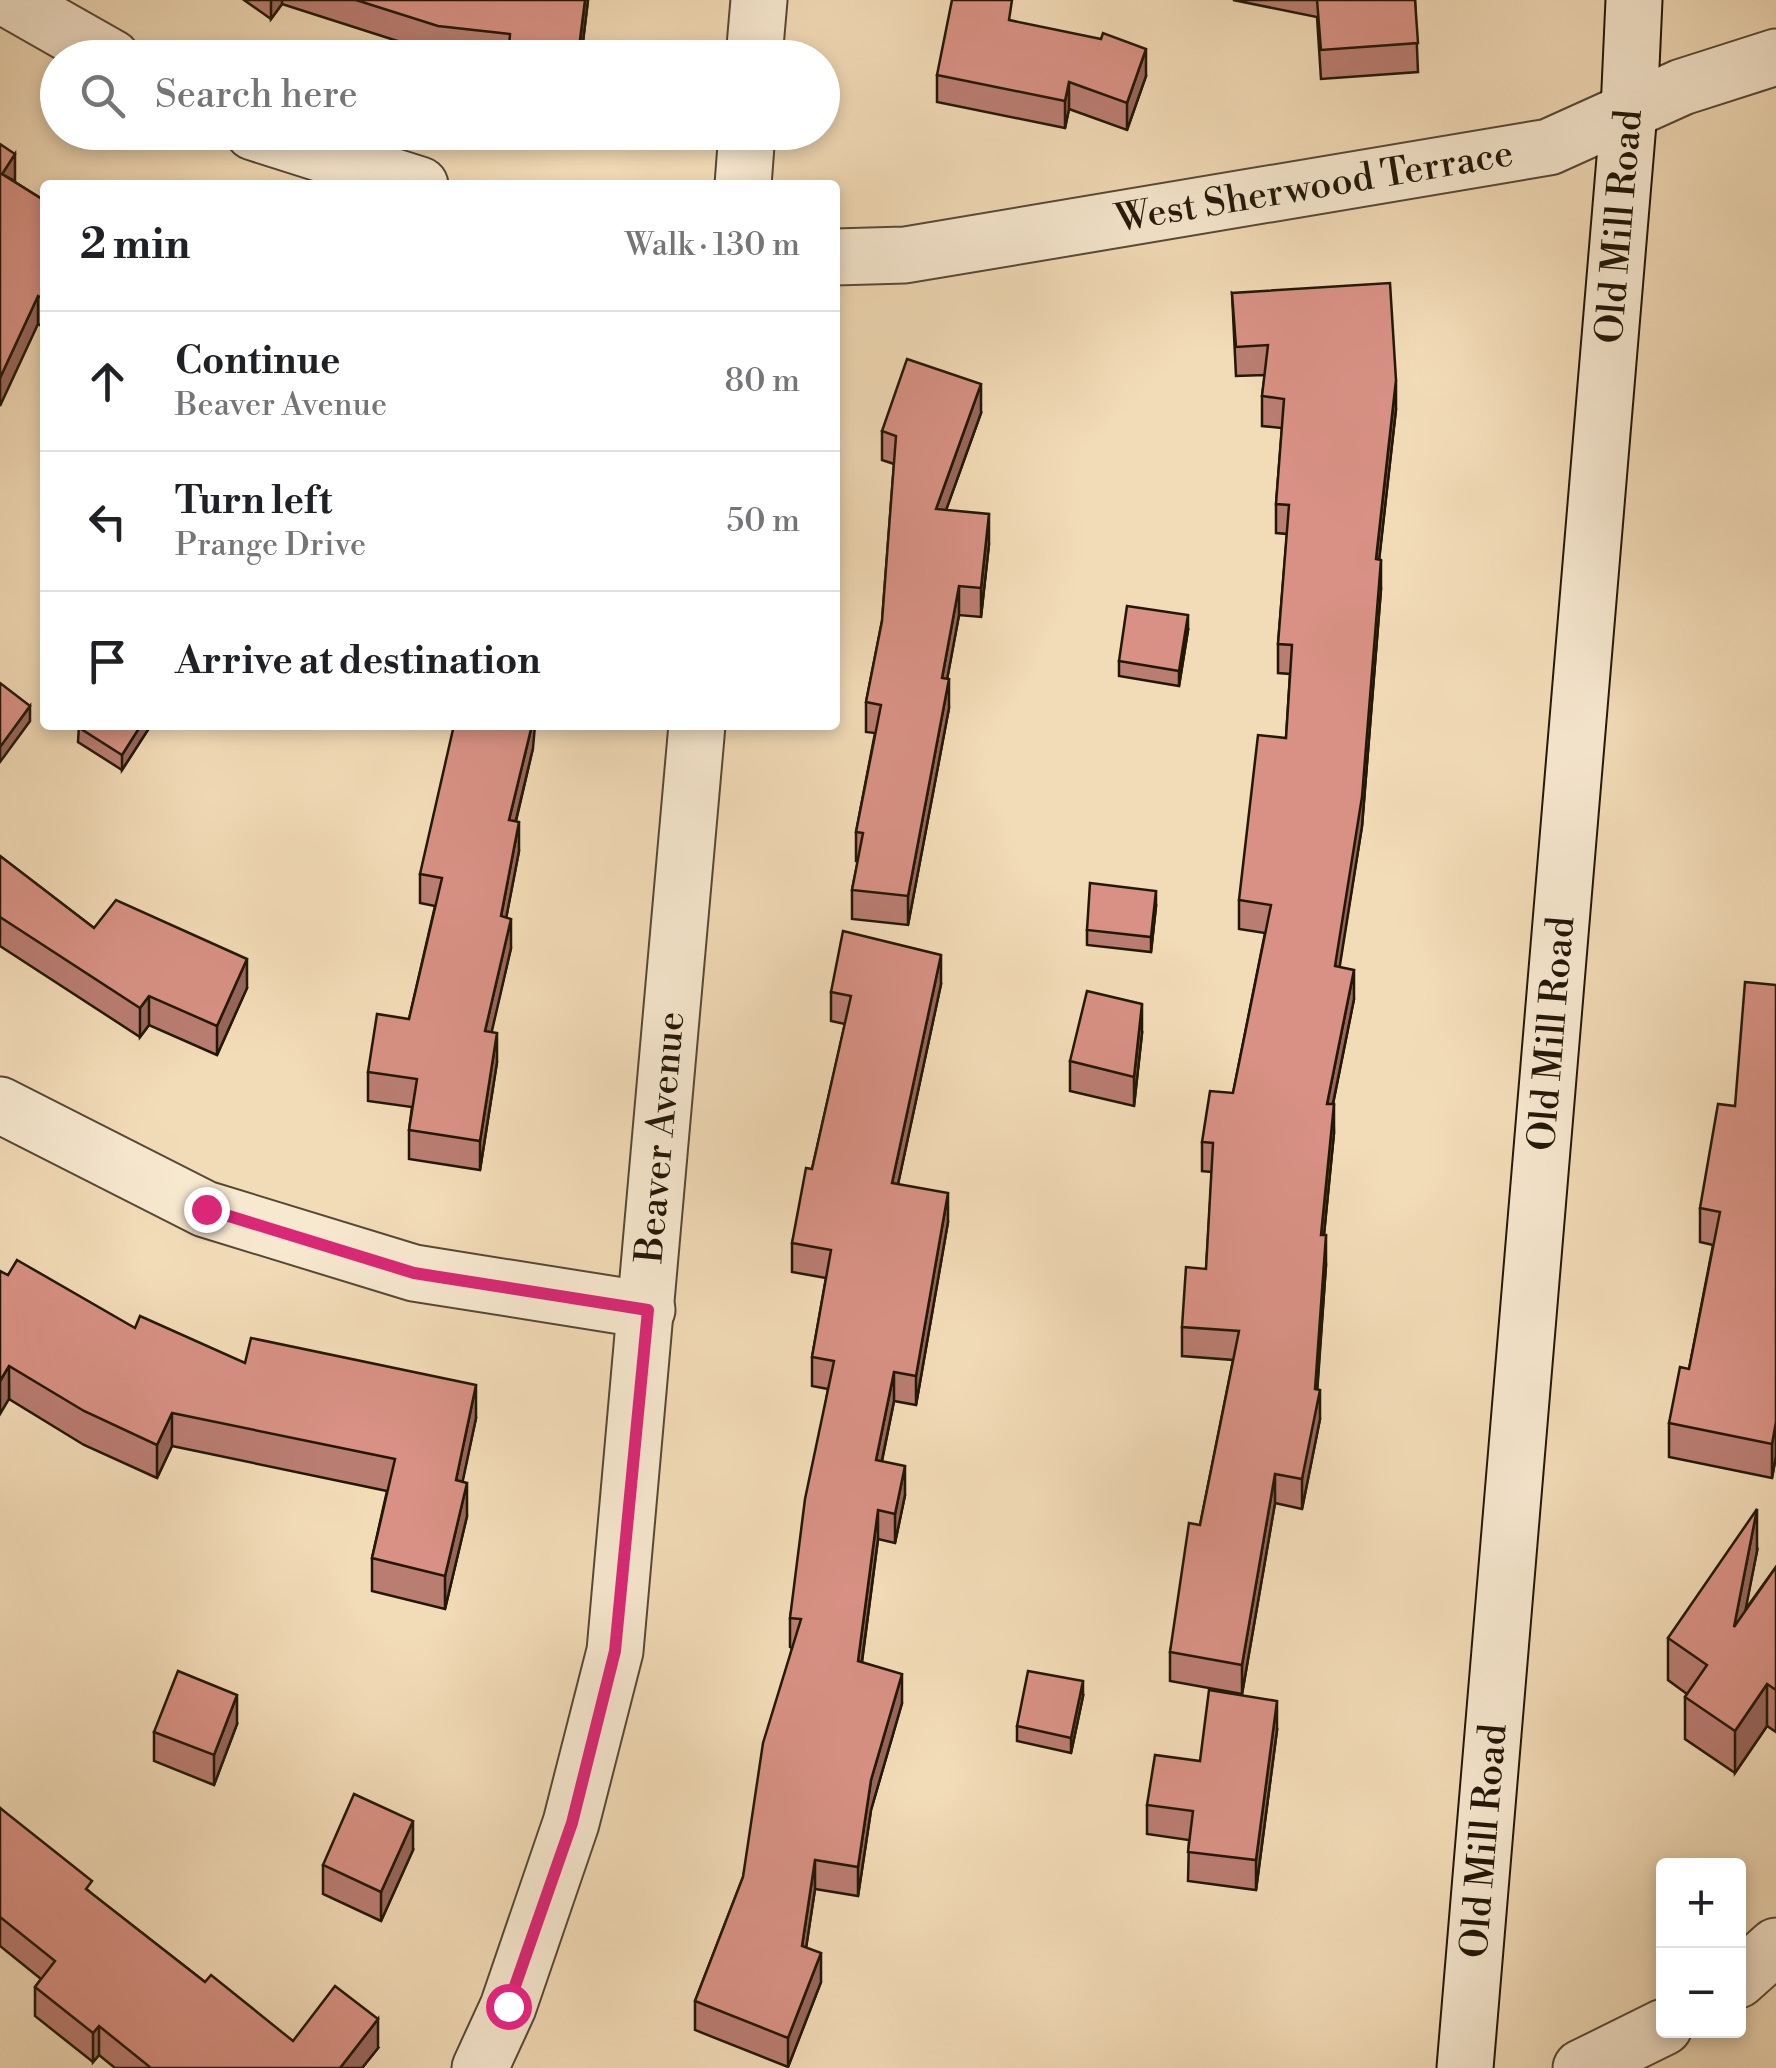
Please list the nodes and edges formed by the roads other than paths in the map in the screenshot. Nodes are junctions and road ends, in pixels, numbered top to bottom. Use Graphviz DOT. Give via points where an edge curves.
graph roads {
  1 [pos="10,0"];
  2 [pos="759,0"];
  3 [pos="1634,0"];
  4 [pos="80,40"];
  5 [pos="756,40"];
  6 [pos="1776,57"];
  7 [pos="1629,111"];
  8 [pos="310,150"];
  9 [pos="746,150"];
  10 [pos="404,180"];
  11 [pos="743,180"];
  12 [pos="840,257"];
  13 [pos="697,730"];
  14 [pos="0,1104"];
  15 [pos="648,1310"];
  16 [pos="1776,1946"];
  17 [pos="1746,1973"];
  18 [pos="1656,2030"];
  19 [pos="480,2068"];
  20 [pos="1465,2068"];
  21 [pos="1581,2068"];
  1 -- 4 [label="street"];
  2 -- 5 [label="street"];
  3 -- 7 [label="street, Old Mill Road"];
  6 -- 7 [label="street, West Sherwood Terrace"];
  7 -- 12 [label="street, West Sherwood Terrace" via="1550,147 905,255"];
  7 -- 20 [label="street, Old Mill Road"];
  8 -- 10 [label="street"];
  9 -- 11 [label="street"];
  13 -- 15 [label="street, Beaver Avenue"];
  14 -- 15 [label="street" via="206,1209 414,1273"];
  15 -- 19 [label="street, Beaver Avenue" via="615,1651 572,1823"];
  16 -- 17 [label="street"];
  18 -- 21 [label="street"];
}
